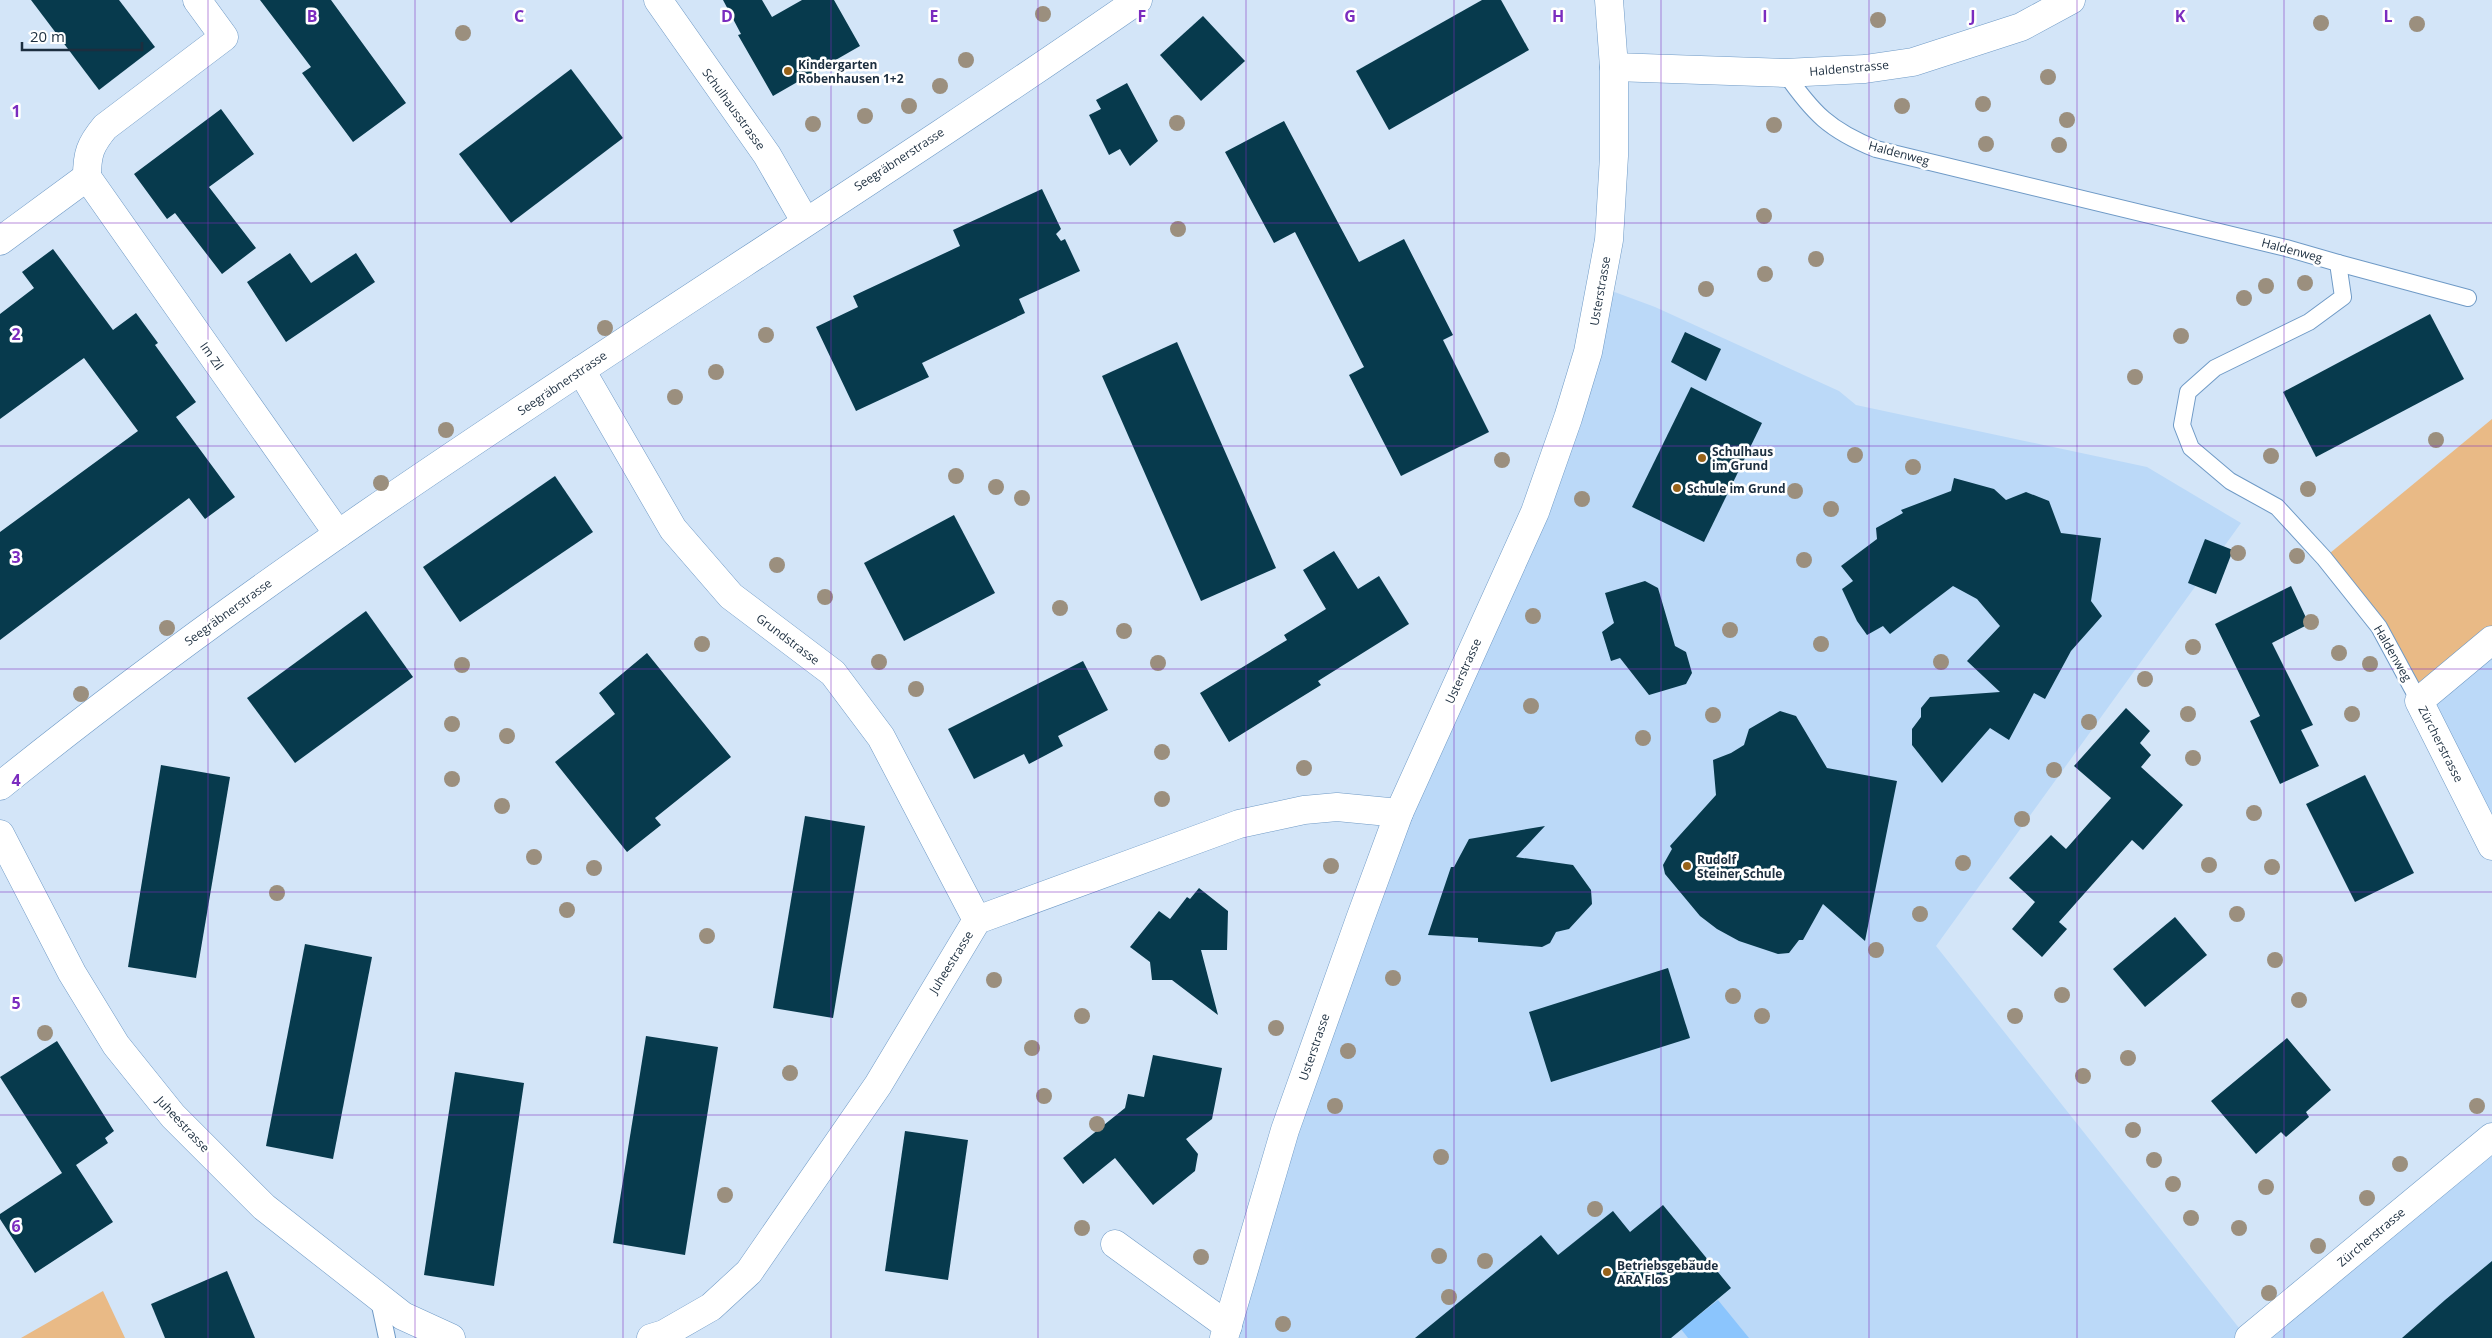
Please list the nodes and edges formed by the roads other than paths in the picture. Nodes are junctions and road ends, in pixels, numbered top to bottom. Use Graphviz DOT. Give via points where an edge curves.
graph roads {
  1 [pos="197,0"];
  2 [pos="658,0"];
  3 [pos="1138,0"];
  4 [pos="1609,0"];
  5 [pos="2071,0"];
  6 [pos="1614,67"];
  7 [pos="1785,73"];
  8 [pos="87,177"];
  9 [pos="805,221"];
  10 [pos="0,241"];
  11 [pos="2338,263"];
  12 [pos="2468,298"];
  13 [pos="581,370"];
  14 [pos="338,534"];
  15 [pos="2489,644"];
  16 [pos="2420,701"];
  17 [pos="0,786"];
  18 [pos="1399,813"];
  19 [pos="0,834"];
  20 [pos="2492,846"];
  21 [pos="977,920"];
  22 [pos="2492,1137"];
  23 [pos="1114,1244"];
  24 [pos="378,1296"];
  25 [pos="1226,1332"];
  26 [pos="387,1338"];
  27 [pos="450,1338"];
  28 [pos="651,1338"];
  29 [pos="2250,1338"];
  1 -- 8 [label="street" via="224,37 105,127 92,142 87,159"];
  2 -- 9 [label="street, Schulhausstrasse" via="767,155"];
  3 -- 9 [label="street, Seegräbnerstrasse"];
  4 -- 6 [label="street, Usterstrasse"];
  5 -- 7 [label="street, Haldenstrasse" via="2021,27 1913,62 1865,69"];
  6 -- 7 [label="street, Haldenstrasse"];
  6 -- 18 [label="street, Usterstrasse" via="1614,156 1609,240 1588,352 1535,512"];
  7 -- 11 [label="lane, Haldenweg" via="1825,122 1876,149"];
  8 -- 10 [label="street"];
  8 -- 14 [label="street, Im Zil"];
  9 -- 13 [label="street, Seegräbnerstrasse"];
  11 -- 12 [label="lane"];
  11 -- 16 [label="lane, Haldenweg" via="2343,297 2309,322 2215,368 2188,392 2182,426 2191,448 2230,481 2277,507 2324,558 2379,627"];
  13 -- 14 [label="street, Seegräbnerstrasse"];
  13 -- 21 [label="street, Grundstrasse" via="673,528 731,596 833,672 881,737"];
  14 -- 17 [label="street, Seegräbnerstrasse" via="97,708"];
  15 -- 16 [label="street, Zürcherstrasse"];
  16 -- 20 [label="street, Zürcherstrasse"];
  18 -- 21 [label="street, Juheestrasse" via="1336,807 1304,810 1239,824"];
  18 -- 25 [label="street, Usterstrasse" via="1286,1130"];
  19 -- 24 [label="street, Juheestrasse" via="72,972 106,1029 172,1116 264,1207"];
  21 -- 28 [label="street, Juheestrasse" via="878,1085 749,1272 711,1307"];
  22 -- 29 [label="street, Zürcherstrasse"];
  23 -- 25 [label="street, Usterstrasse"];
  24 -- 26 [label="lane"];
  24 -- 27 [label="street, Juheestrasse" via="403,1316"];
}
